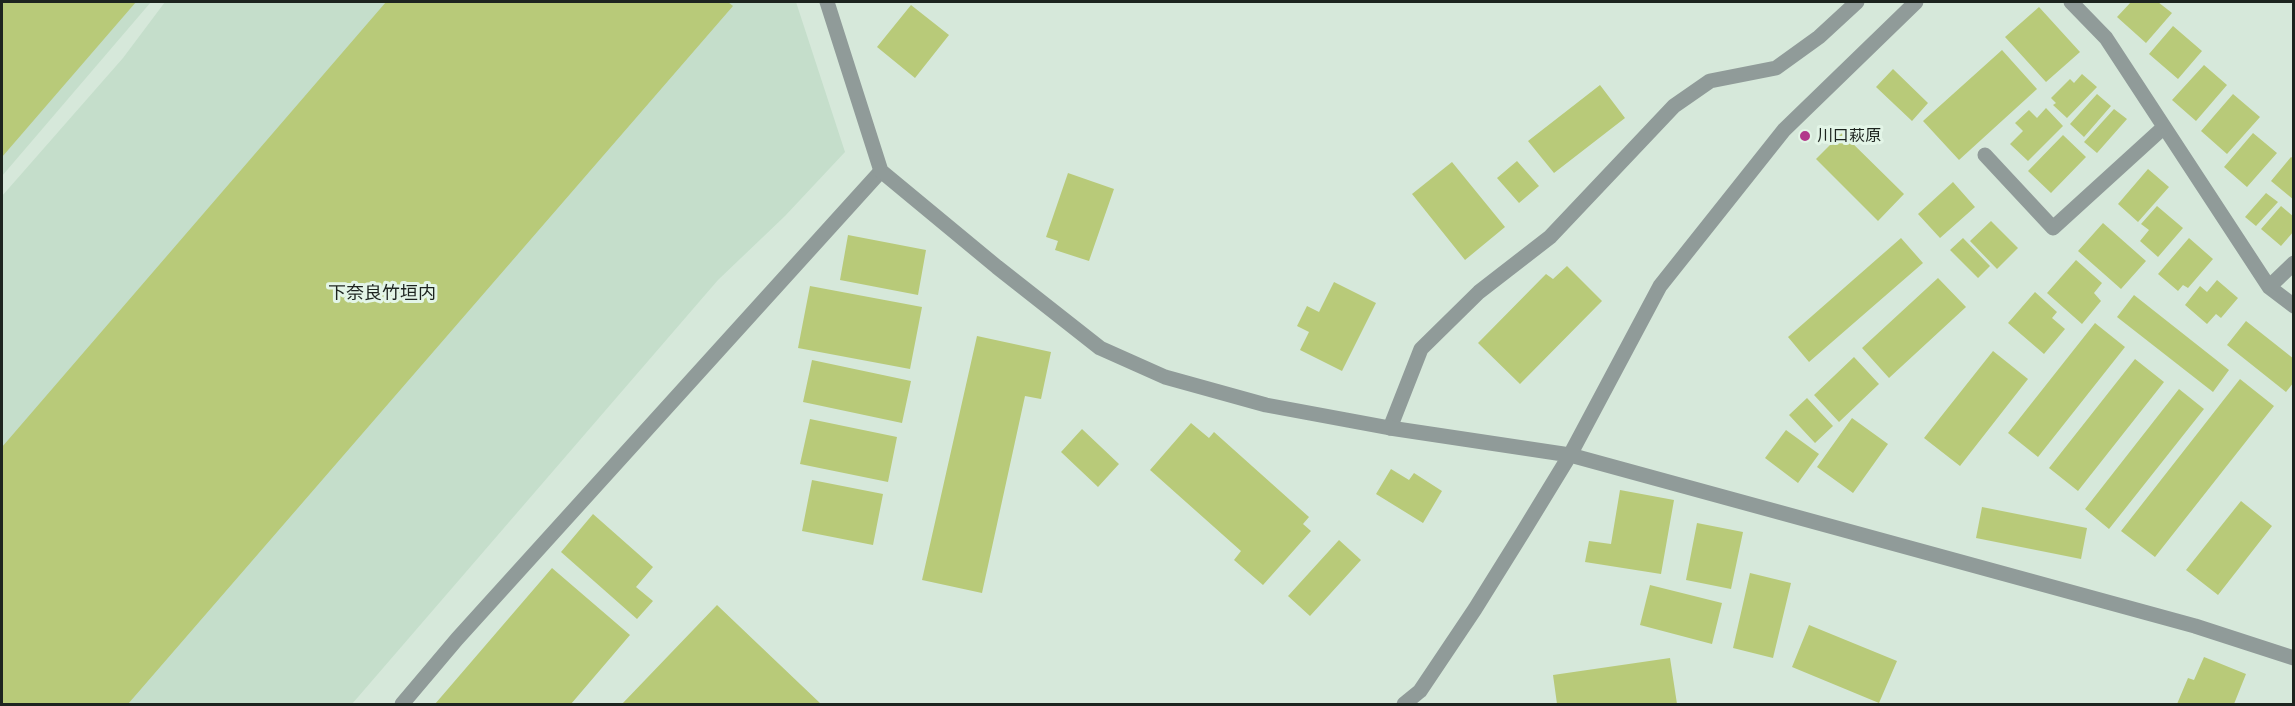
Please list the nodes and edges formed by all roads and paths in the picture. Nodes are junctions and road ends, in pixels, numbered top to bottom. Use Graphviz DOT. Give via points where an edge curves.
graph roads {
  1 [pos="827,2"];
  2 [pos="1857,2"];
  3 [pos="1916,2"];
  4 [pos="2071,2"];
  5 [pos="2164,127"];
  6 [pos="1985,154"];
  7 [pos="881,171"];
  8 [pos="2294,263"];
  9 [pos="2269,287"];
  10 [pos="2294,306"];
  11 [pos="1390,428"];
  12 [pos="1570,455"];
  13 [pos="2294,658"];
  14 [pos="1421,698"];
  15 [pos="402,705"];
  16 [pos="1404,705"];
  1 -- 7 [label="street"];
  2 -- 11 [label="street" via="1819,37 1776,68 1710,81 1674,106 1550,237 1479,292 1420,349"];
  3 -- 12 [label="street" via="1784,130 1660,286"];
  4 -- 5 [label="street" via="2106,38"];
  5 -- 6 [label="street" via="2053,228"];
  5 -- 9 [label="street"];
  7 -- 11 [label="street" via="1100,348 1165,377 1266,405"];
  7 -- 15 [label="street"];
  8 -- 9 [label="street"];
  9 -- 10 [label="street"];
  11 -- 12 [label="street"];
  12 -- 13 [label="street" via="2195,626"];
  12 -- 14 [label="street"];
  14 -- 16 [label="street"];
}
